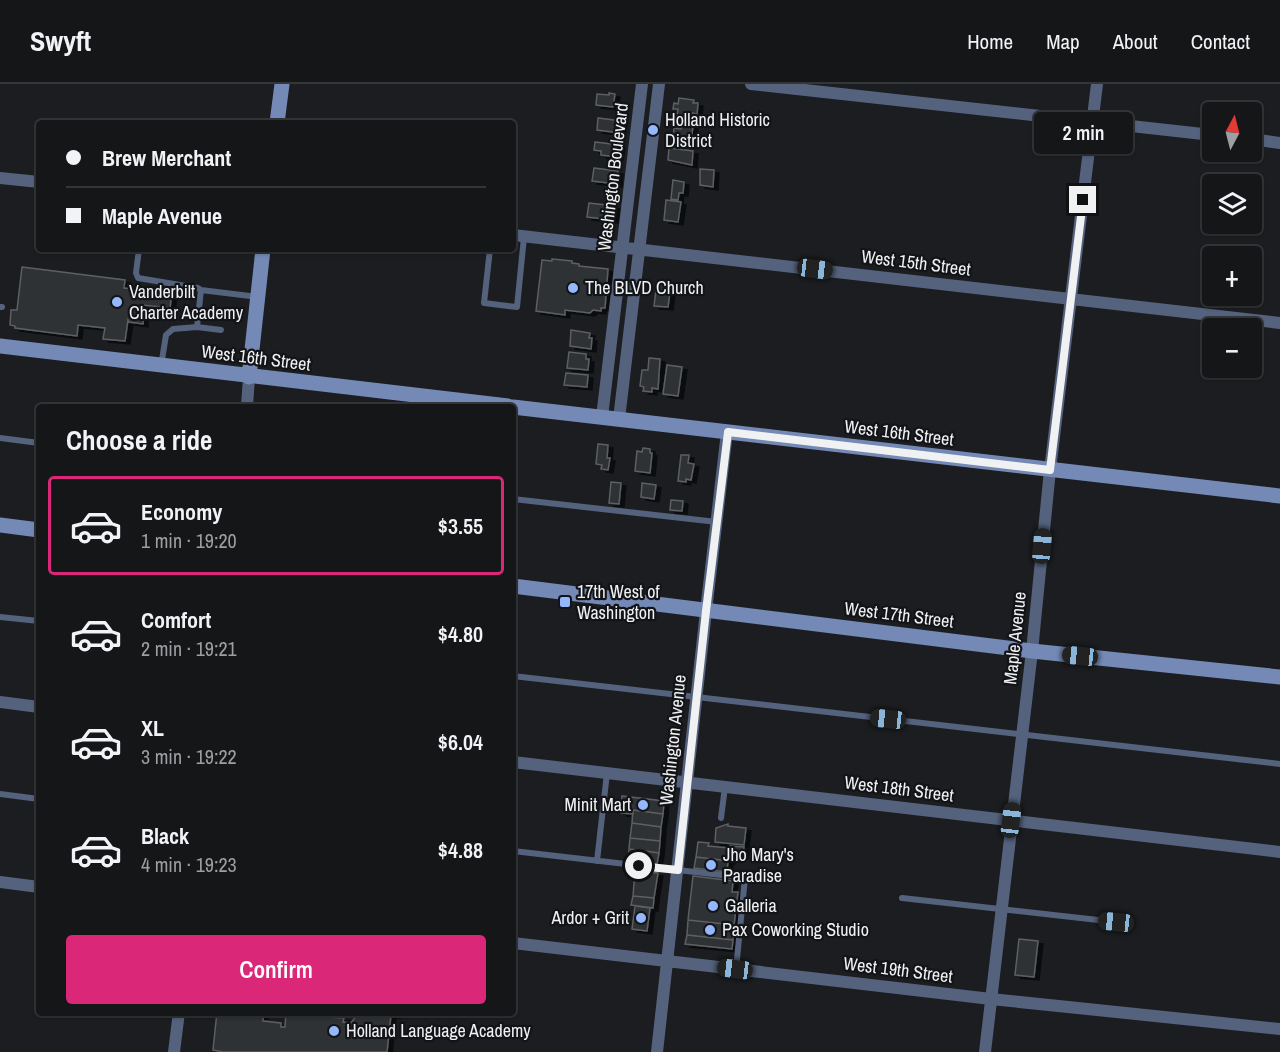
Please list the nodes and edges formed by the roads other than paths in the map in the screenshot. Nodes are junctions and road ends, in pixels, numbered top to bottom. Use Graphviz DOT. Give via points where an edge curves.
graph roads {
  1 [pos="282,84"];
  2 [pos="642,84"];
  3 [pos="658,84"];
  4 [pos="751,84"];
  5 [pos="1097,84"];
  6 [pos="277,120"];
  7 [pos="1093,122"];
  8 [pos="1202,134"];
  9 [pos="1262,140"];
  10 [pos="1280,142"];
  11 [pos="0,178"];
  12 [pos="36,182"];
  13 [pos="519,236"];
  14 [pos="623,248"];
  15 [pos="639,249"];
  16 [pos="139,252"];
  17 [pos="263,252"];
  18 [pos="490,252"];
  19 [pos="201,290"];
  20 [pos="258,297"];
  21 [pos="1071,300"];
  22 [pos="1280,322"];
  23 [pos="197,327"];
  24 [pos="221,330"];
  25 [pos="0,346"];
  26 [pos="161,366"];
  27 [pos="249,377"];
  28 [pos="247,404"];
  29 [pos="490,404"];
  30 [pos="516,407"];
  31 [pos="602,417"];
  32 [pos="619,419"];
  33 [pos="728,432"];
  34 [pos="0,438"];
  35 [pos="36,443"];
  36 [pos="1050,470"];
  37 [pos="1280,496"];
  38 [pos="516,499"];
  39 [pos="717,522"];
  40 [pos="0,525"];
  41 [pos="36,530"];
  42 [pos="516,586"];
  43 [pos="706,611"];
  44 [pos="0,617"];
  45 [pos="36,621"];
  46 [pos="1032,651"];
  47 [pos="516,676"];
  48 [pos="1280,677"];
  49 [pos="696,697"];
  50 [pos="0,702"];
  51 [pos="36,707"];
  52 [pos="1022,734"];
  53 [pos="516,762"];
  54 [pos="1280,764"];
  55 [pos="607,773"];
  56 [pos="687,783"];
  57 [pos="725,787"];
  58 [pos="0,794"];
  59 [pos="36,799"];
  60 [pos="721,818"];
  61 [pos="1011,820"];
  62 [pos="516,851"];
  63 [pos="1280,852"];
  64 [pos="597,861"];
  65 [pos="678,870"];
  66 [pos="746,878"];
  67 [pos="756,879"];
  68 [pos="0,882"];
  69 [pos="36,887"];
  70 [pos="902,898"];
  71 [pos="1001,909"];
  72 [pos="1116,922"];
  73 [pos="516,943"];
  74 [pos="666,961"];
  75 [pos="735,969"];
  76 [pos="991,999"];
  77 [pos="178,1016"];
  78 [pos="1280,1029"];
  79 [pos="174,1052"];
  80 [pos="657,1052"];
  81 [pos="985,1052"];
  1 -- 6 [label="street"];
  2 -- 14 [label="street, Washington Boulevard"];
  3 -- 15 [label="street, Washington Boulevard"];
  4 -- 7 [label="street"];
  5 -- 7 [label="street, Maple Avenue"];
  7 -- 8 [label="street"];
  7 -- 21 [label="street, Maple Avenue"];
  9 -- 10 [label="street"];
  11 -- 12 [label="street"];
  13 -- 14 [label="street, West 15th Street"];
  13 -- 18 [label="lane" via="517,307 484,303"];
  14 -- 15 [label="street, West 15th Street"];
  14 -- 31 [label="street, Washington Boulevard"];
  15 -- 21 [label="street, West 15th Street"];
  15 -- 32 [label="street, Washington Boulevard"];
  16 -- 19 [label="lane" via="138,278"];
  17 -- 20 [label="street"];
  19 -- 20 [label="lane"];
  19 -- 23 [label="lane"];
  20 -- 27 [label="street"];
  21 -- 22 [label="street, West 15th Street"];
  21 -- 36 [label="street, Maple Avenue"];
  23 -- 24 [label="lane"];
  23 -- 26 [label="lane" via="173,329 166,335"];
  25 -- 26 [label="street, West 16th Street"];
  26 -- 27 [label="street, West 16th Street"];
  27 -- 28 [label="street"];
  27 -- 29 [label="street, West 16th Street"];
  30 -- 31 [label="street, West 16th Street"];
  31 -- 32 [label="street, West 16th Street"];
  32 -- 33 [label="street, West 16th Street"];
  33 -- 36 [label="street, West 16th Street"];
  33 -- 39 [label="street, Washington Avenue"];
  34 -- 35 [label="lane"];
  36 -- 37 [label="street, West 16th Street"];
  36 -- 46 [label="street, Maple Avenue"];
  38 -- 39 [label="lane"];
  39 -- 43 [label="street, Washington Avenue"];
  40 -- 41 [label="street"];
  42 -- 43 [label="street, West 17th Street"];
  43 -- 46 [label="street, West 17th Street"];
  43 -- 49 [label="street, Washington Avenue"];
  44 -- 45 [label="lane"];
  46 -- 48 [label="street, West 17th Street"];
  46 -- 52 [label="street, Maple Avenue"];
  47 -- 49 [label="lane"];
  49 -- 52 [label="lane"];
  49 -- 56 [label="street, Washington Avenue"];
  50 -- 51 [label="street"];
  52 -- 54 [label="lane"];
  52 -- 61 [label="street, Maple Avenue"];
  53 -- 55 [label="street, West 18th Street"];
  55 -- 56 [label="street, West 18th Street"];
  55 -- 64 [label="lane"];
  56 -- 57 [label="street, West 18th Street"];
  56 -- 65 [label="street, Washington Avenue"];
  57 -- 60 [label="lane"];
  57 -- 61 [label="street, West 18th Street"];
  58 -- 59 [label="lane"];
  61 -- 63 [label="street, West 18th Street"];
  61 -- 71 [label="street, Maple Avenue"];
  62 -- 64 [label="lane"];
  64 -- 65 [label="lane"];
  65 -- 66 [label="lane"];
  65 -- 74 [label="street, Washington Avenue"];
  66 -- 67 [label="lane"];
  66 -- 75 [label="lane"];
  68 -- 69 [label="street"];
  70 -- 71 [label="lane"];
  71 -- 72 [label="lane"];
  71 -- 76 [label="street, Maple Avenue"];
  73 -- 74 [label="street, West 19th Street"];
  74 -- 75 [label="street, West 19th Street"];
  74 -- 80 [label="street, Washington Avenue"];
  75 -- 76 [label="street, West 19th Street"];
  76 -- 78 [label="street, West 19th Street"];
  76 -- 81 [label="street, Maple Avenue"];
  77 -- 79 [label="street"];
}
